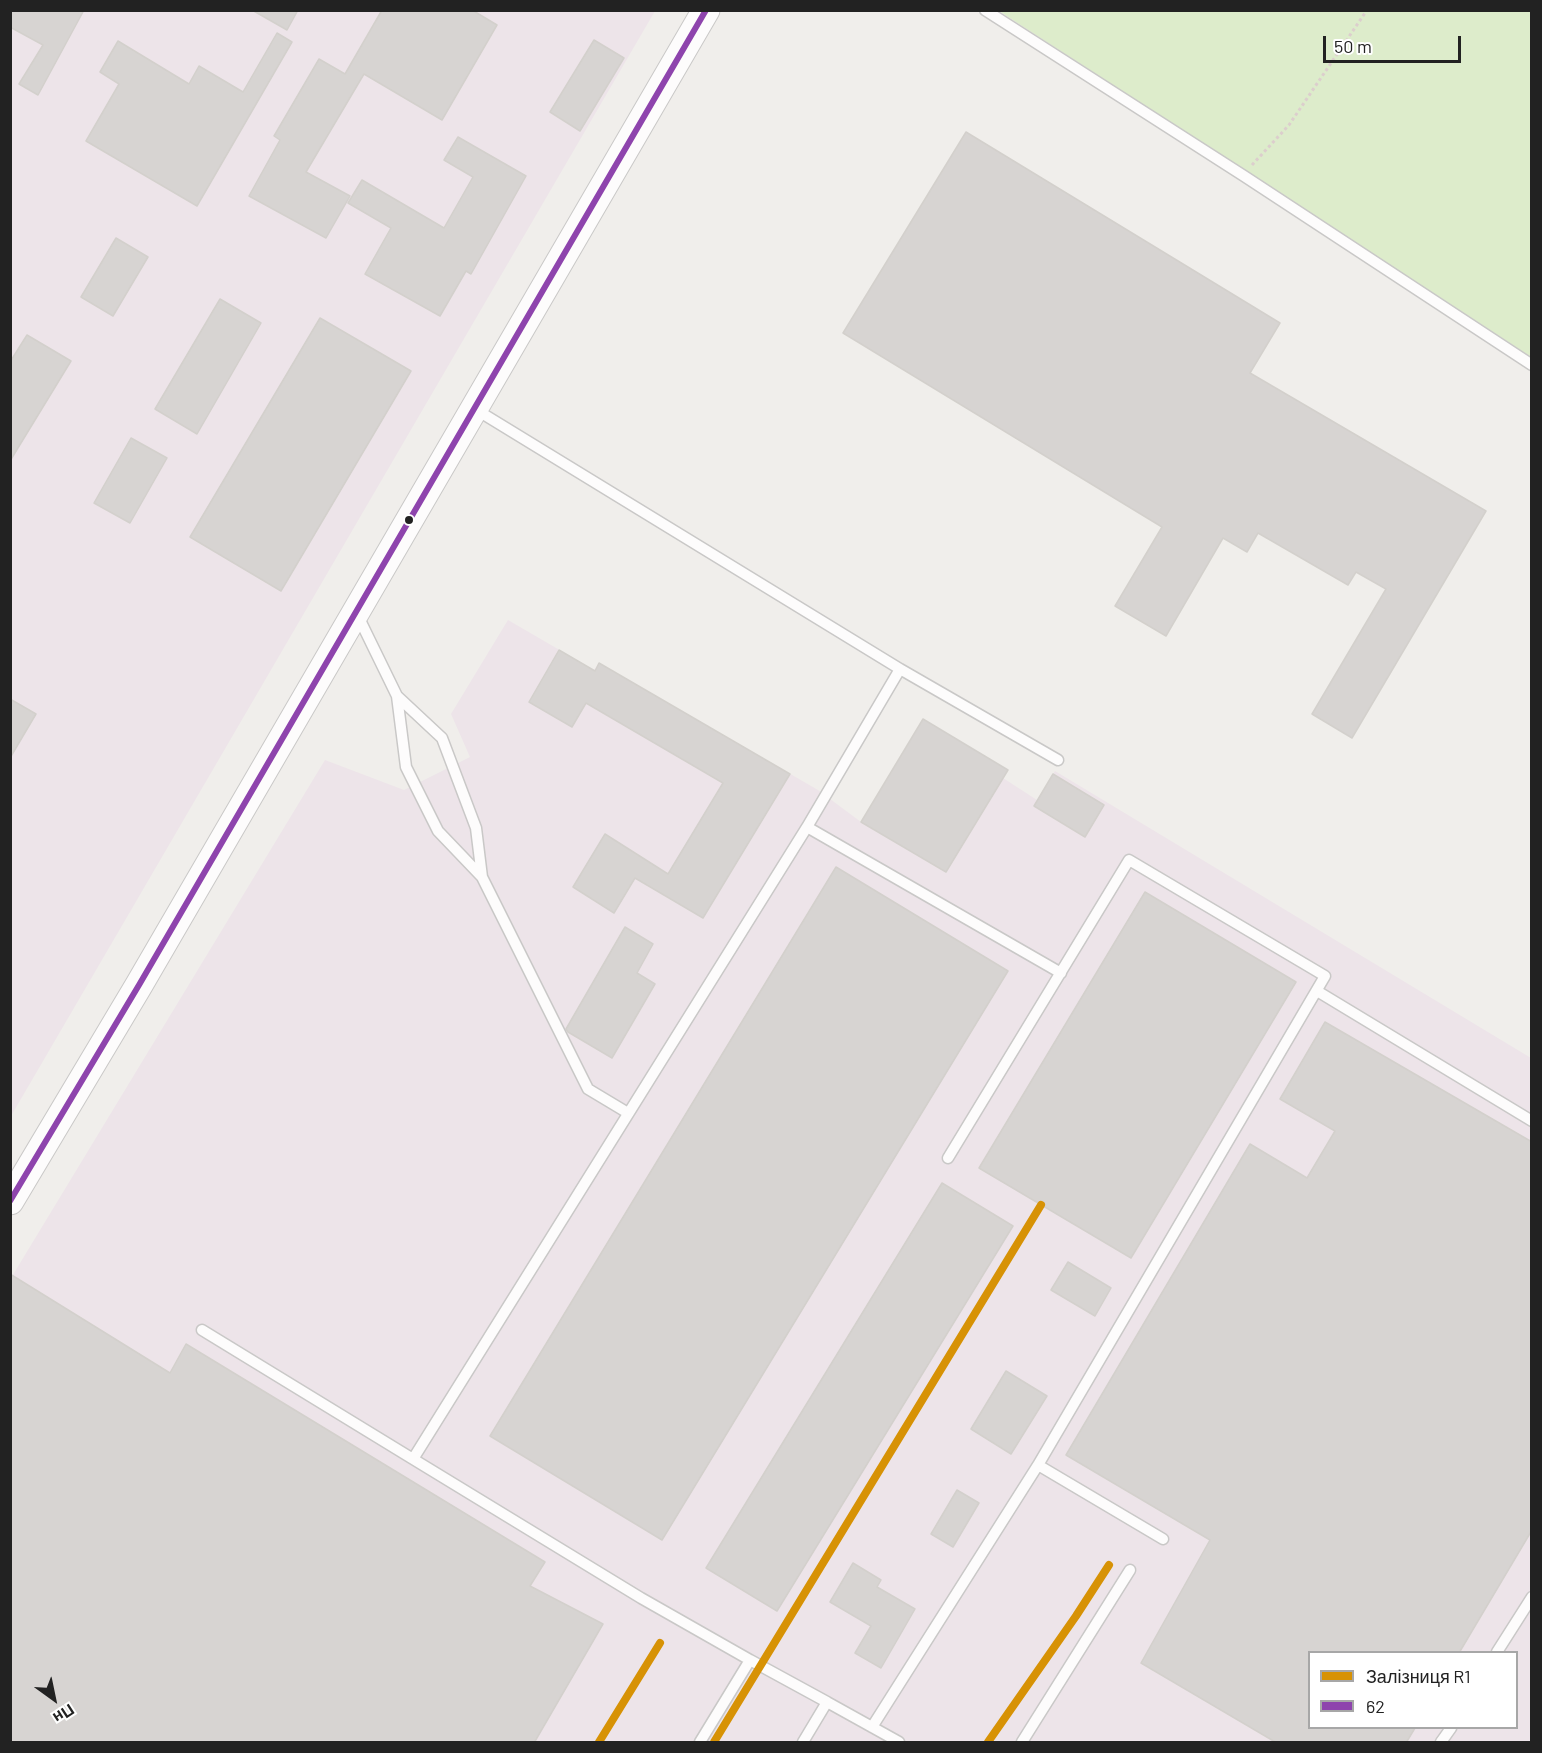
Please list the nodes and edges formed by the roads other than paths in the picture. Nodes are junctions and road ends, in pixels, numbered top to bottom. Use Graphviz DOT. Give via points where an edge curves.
graph roads {
  1 [pos="706,10"];
  2 [pos="985,10"];
  3 [pos="1532,365"];
  4 [pos="474,408"];
  5 [pos="356,611"];
  6 [pos="900,669"];
  7 [pos="397,696"];
  8 [pos="1058,760"];
  9 [pos="807,827"];
  10 [pos="482,877"];
  11 [pos="1061,973"];
  12 [pos="1317,991"];
  13 [pos="628,1113"];
  14 [pos="1532,1121"];
  15 [pos="948,1158"];
  16 [pos="10,1201"];
  17 [pos="202,1330"];
  18 [pos="413,1459"];
  19 [pos="1038,1465"];
  20 [pos="1163,1539"];
  21 [pos="1130,1570"];
  22 [pos="1532,1597"];
  23 [pos="1498,1651"];
  24 [pos="750,1659"];
  25 [pos="827,1702"];
  26 [pos="872,1727"];
  27 [pos="1449,1729"];
  28 [pos="700,1743"];
  29 [pos="803,1743"];
  30 [pos="899,1743"];
  31 [pos="1022,1743"];
  32 [pos="1441,1743"];
  1 -- 4 [label="street"];
  2 -- 3 [label="lane"];
  4 -- 5 [label="street"];
  4 -- 6 [label="lane"];
  5 -- 7 [label="lane"];
  5 -- 16 [label="street"];
  6 -- 8 [label="lane"];
  6 -- 9 [label="lane"];
  7 -- 10 [label="lane" via="406,767 438,831"];
  7 -- 10 [label="lane" via="442,738 476,828"];
  9 -- 11 [label="lane"];
  9 -- 13 [label="lane"];
  10 -- 13 [label="lane" via="588,1089"];
  11 -- 12 [label="lane" via="1130,860 1325,976"];
  11 -- 15 [label="lane"];
  12 -- 14 [label="lane"];
  12 -- 19 [label="lane"];
  13 -- 18 [label="lane"];
  17 -- 18 [label="lane"];
  18 -- 24 [label="lane" via="640,1598"];
  19 -- 20 [label="lane"];
  19 -- 26 [label="lane"];
  21 -- 31 [label="lane"];
  22 -- 23 [label="lane"];
  24 -- 25 [label="lane"];
  24 -- 28 [label="lane"];
  25 -- 26 [label="lane"];
  25 -- 29 [label="lane"];
  26 -- 30 [label="lane"];
  27 -- 32 [label="lane"];
}
